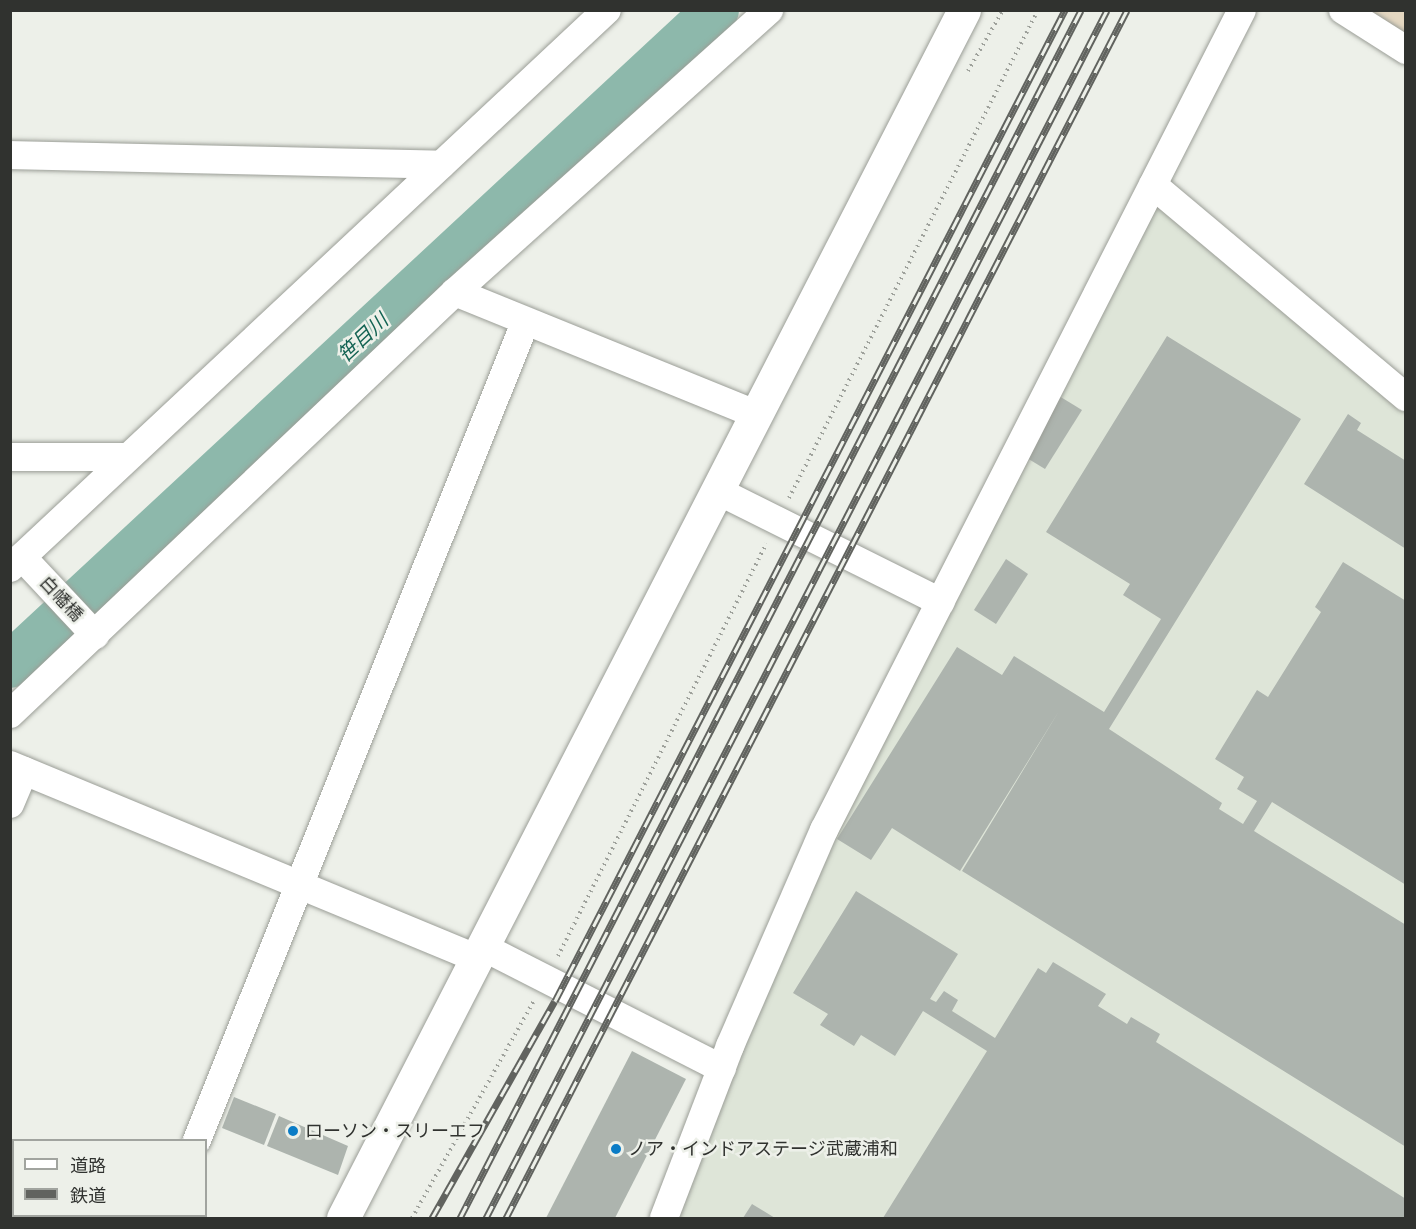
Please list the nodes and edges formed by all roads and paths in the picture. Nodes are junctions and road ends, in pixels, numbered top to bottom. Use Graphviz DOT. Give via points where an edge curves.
graph roads {
  1 [pos="607,10"];
  2 [pos="769,10"];
  3 [pos="964,10"];
  4 [pos="1038,10"];
  5 [pos="1242,10"];
  6 [pos="1343,10"];
  7 [pos="1406,50"];
  8 [pos="10,155"];
  9 [pos="441,165"];
  10 [pos="1153,185"];
  11 [pos="455,292"];
  12 [pos="525,323"];
  13 [pos="1406,397"];
  14 [pos="755,414"];
  15 [pos="10,457"];
  16 [pos="126,457"];
  17 [pos="716,490"];
  18 [pos="778,520"];
  19 [pos="23,566"];
  20 [pos="940,602"];
  21 [pos="90,631"];
  22 [pos="10,714"];
  23 [pos="17,768"];
  24 [pos="10,804"];
  25 [pos="302,883"];
  26 [pos="479,952"];
  27 [pos="546,979"];
  28 [pos="722,1069"];
  29 [pos="197,1139"];
  30 [pos="343,1218"];
  31 [pos="412,1218"];
  32 [pos="664,1218"];
  1 -- 9 [label="street"];
  2 -- 11 [label="street"];
  3 -- 14 [label="street"];
  4 -- 18 [label="path"];
  5 -- 10 [label="street"];
  6 -- 7 [label="street"];
  8 -- 9 [label="street"];
  9 -- 16 [label="street"];
  10 -- 13 [label="street"];
  10 -- 20 [label="street"];
  11 -- 12 [label="street"];
  11 -- 21 [label="street"];
  12 -- 14 [label="street"];
  12 -- 25 [label="street"];
  14 -- 17 [label="street"];
  15 -- 16 [label="street"];
  16 -- 19 [label="street"];
  17 -- 18 [label="street"];
  17 -- 26 [label="street"];
  18 -- 20 [label="street"];
  18 -- 27 [label="path"];
  19 -- 21 [label="street, 白幡橋"];
  20 -- 28 [label="street" via="824,830"];
  21 -- 22 [label="street"];
  23 -- 24 [label="street"];
  23 -- 25 [label="street"];
  25 -- 26 [label="street"];
  25 -- 29 [label="street"];
  26 -- 27 [label="street"];
  26 -- 30 [label="street"];
  27 -- 28 [label="street"];
  27 -- 31 [label="path"];
  28 -- 32 [label="street"];
}
